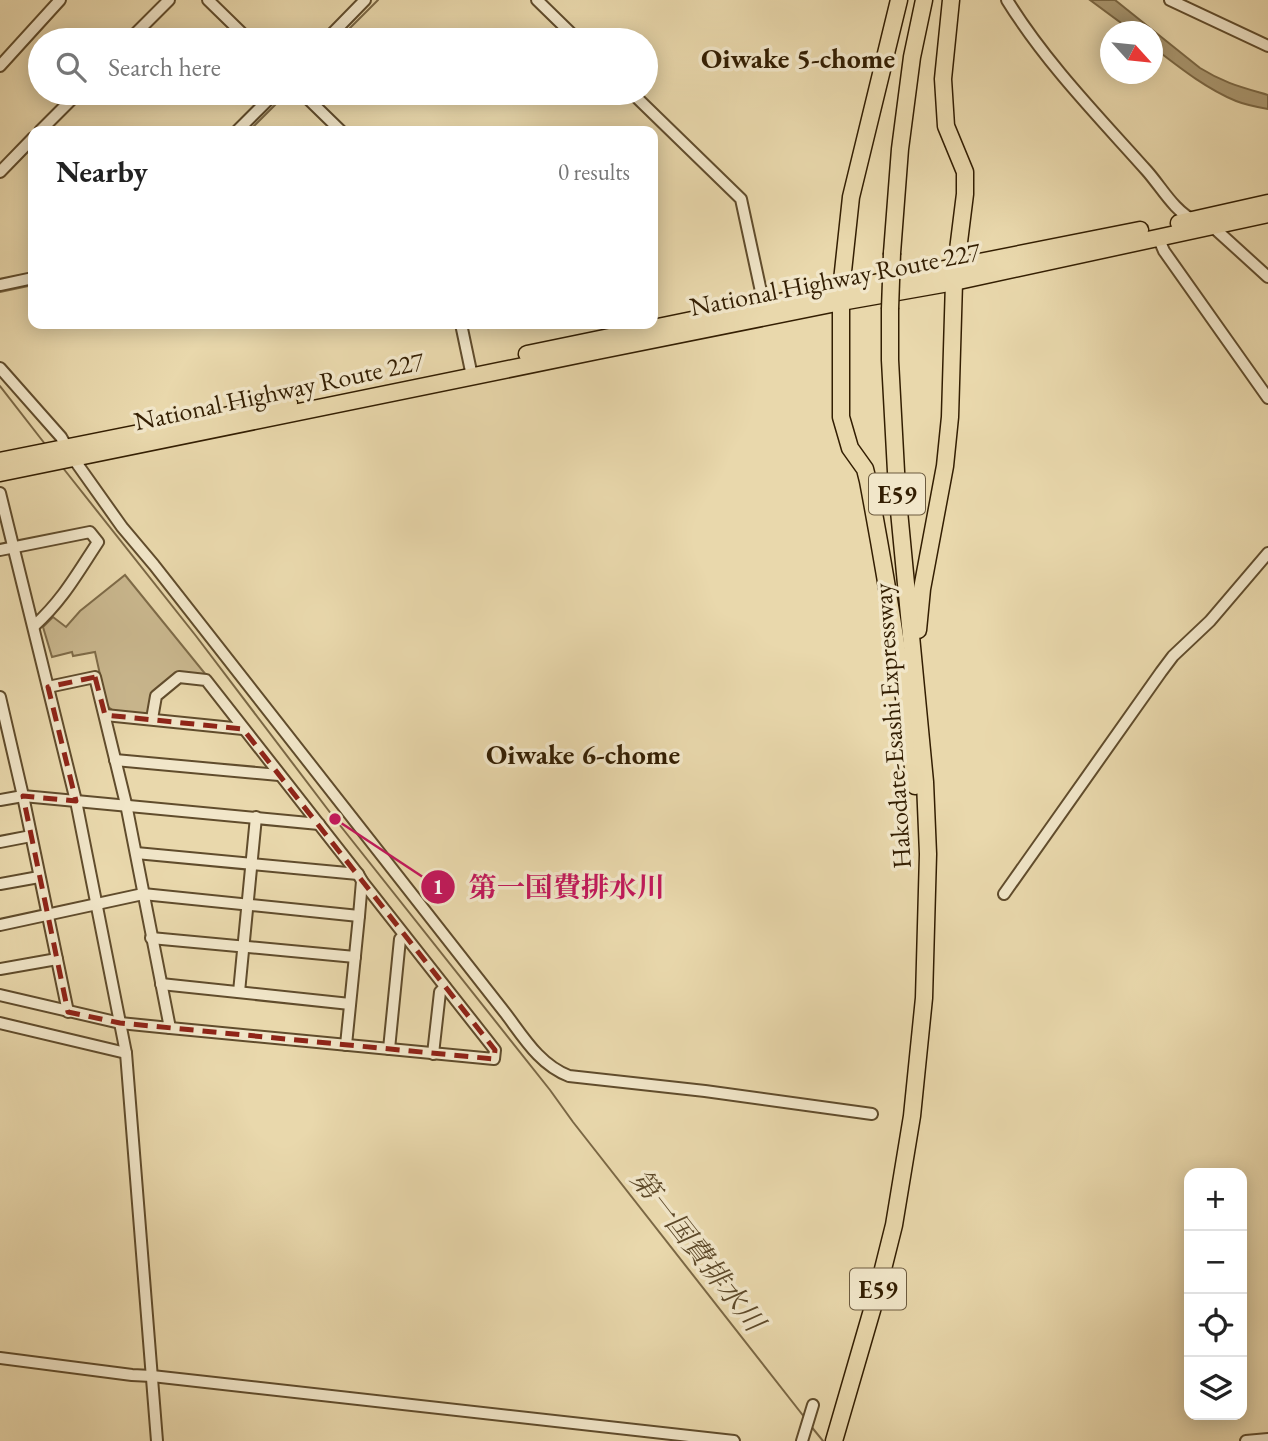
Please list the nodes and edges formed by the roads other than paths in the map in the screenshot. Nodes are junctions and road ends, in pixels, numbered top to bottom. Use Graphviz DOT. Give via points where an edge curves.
graph roads {
  1 [pos="60,0"];
  2 [pos="169,0"];
  3 [pos="208,0"];
  4 [pos="365,0"];
  5 [pos="537,0"];
  6 [pos="899,0"];
  7 [pos="924,0"];
  8 [pos="1007,0"];
  9 [pos="1170,0"];
  10 [pos="950,7"];
  11 [pos="35,28"];
  12 [pos="141,28"];
  13 [pos="237,28"];
  14 [pos="338,28"];
  15 [pos="566,28"];
  16 [pos="28,35"];
  17 [pos="1268,46"];
  18 [pos="0,66"];
  19 [pos="66,105"];
  20 [pos="263,105"];
  21 [pos="314,105"];
  22 [pos="644,105"];
  23 [pos="45,126"];
  24 [pos="242,126"];
  25 [pos="336,126"];
  26 [pos="28,143"];
  27 [pos="0,172"];
  28 [pos="1268,203"];
  29 [pos="1268,214"];
  30 [pos="1192,220"];
  31 [pos="1213,227"];
  32 [pos="1158,237"];
  33 [pos="955,275"];
  34 [pos="1268,277"];
  35 [pos="28,279"];
  36 [pos="0,285"];
  37 [pos="841,296"];
  38 [pos="765,311"];
  39 [pos="462,329"];
  40 [pos="0,368"];
  41 [pos="470,371"];
  42 [pos="1268,398"];
  43 [pos="59,455"];
  44 [pos="0,461"];
  45 [pos="0,474"];
  46 [pos="0,493"];
  47 [pos="14,547"];
  48 [pos="0,550"];
  49 [pos="1268,553"];
  50 [pos="34,626"];
  51 [pos="915,679"];
  52 [pos="48,687"];
  53 [pos="0,697"];
  54 [pos="104,715"];
  55 [pos="152,719"];
  56 [pos="243,729"];
  57 [pos="0,730"];
  58 [pos="12,747"];
  59 [pos="0,754"];
  60 [pos="116,760"];
  61 [pos="279,775"];
  62 [pos="23,796"];
  63 [pos="0,800"];
  64 [pos="76,801"];
  65 [pos="125,804"];
  66 [pos="256,817"];
  67 [pos="318,824"];
  68 [pos="923,829"];
  69 [pos="31,836"];
  70 [pos="0,842"];
  71 [pos="135,853"];
  72 [pos="251,864"];
  73 [pos="39,877"];
  74 [pos="360,878"];
  75 [pos="0,884"];
  76 [pos="143,894"];
  77 [pos="1004,894"];
  78 [pos="96,905"];
  79 [pos="247,905"];
  80 [pos="47,916"];
  81 [pos="359,916"];
  82 [pos="0,925"];
  83 [pos="404,935"];
  84 [pos="152,938"];
  85 [pos="244,947"];
  86 [pos="355,957"];
  87 [pos="57,959"];
  88 [pos="0,969"];
  89 [pos="161,984"];
  90 [pos="445,987"];
  91 [pos="239,992"];
  92 [pos="0,996"];
  93 [pos="350,1003"];
  94 [pos="68,1012"];
  95 [pos="0,1023"];
  96 [pos="120,1023"];
  97 [pos="170,1028"];
  98 [pos="346,1045"];
  99 [pos="389,1049"];
  100 [pos="126,1053"];
  101 [pos="433,1054"];
  102 [pos="872,1114"];
  103 [pos="0,1358"];
  104 [pos="152,1376"];
  105 [pos="812,1410"];
  106 [pos="804,1436"];
  107 [pos="835,1438"];
  108 [pos="1268,1439"];
  109 [pos="158,1441"];
  110 [pos="734,1441"];
  111 [pos="1246,1441"];
  1 -- 11 [label="street"];
  2 -- 12 [label="street"];
  3 -- 13 [label="street"];
  4 -- 14 [label="street"];
  5 -- 15 [label="street"];
  6 -- 37 [label="highway" via="850,197"];
  7 -- 51 [label="highway, Hakodate-Esashi Expressway / E59, bridge" via="900,149 890,309 897,490"];
  8 -- 30 [label="street" via="1051,62 1180,212"];
  9 -- 17 [label="street"];
  10 -- 33 [label="highway" via="943,79 946,126 965,172"];
  16 -- 18 [label="street"];
  19 -- 23 [label="street"];
  20 -- 24 [label="street"];
  21 -- 25 [label="street"];
  22 -- 38 [label="street" via="741,199"];
  26 -- 27 [label="street"];
  28 -- 30 [label="highway, National Highway Route 227"];
  29 -- 31 [label="highway, National Highway Route 227"];
  30 -- 31 [label="street"];
  30 -- 33 [label="highway, National Highway Route 227"];
  31 -- 32 [label="highway, National Highway Route 227"];
  31 -- 34 [label="street"];
  32 -- 33 [label="highway, National Highway Route 227"];
  32 -- 42 [label="street"];
  33 -- 37 [label="highway, National Highway Route 227"];
  33 -- 51 [label="highway" via="950,417 922,589"];
  35 -- 36 [label="street"];
  37 -- 38 [label="highway, National Highway Route 227"];
  37 -- 68 [label="highway" via="841,417 850,448 868,481"];
  38 -- 41 [label="highway, National Highway Route 227"];
  39 -- 41 [label="street"];
  40 -- 43 [label="street" via="61,438"];
  41 -- 43 [label="highway, National Highway Route 227"];
  43 -- 44 [label="highway, National Highway Route 227"];
  43 -- 45 [label="highway, National Highway Route 227"];
  43 -- 102 [label="street" via="189,608 550,1067 569,1076"];
  46 -- 47 [label="street"];
  47 -- 48 [label="street"];
  47 -- 50 [label="street"];
  47 -- 50 [label="street" via="90,532 98,542 63,596"];
  49 -- 77 [label="street" via="1173,656"];
  50 -- 52 [label="street"];
  51 -- 68 [label="highway, Hakodate-Esashi Expressway / E59" via="925,782"];
  52 -- 54 [label="street" via="95,677"];
  52 -- 64 [label="street"];
  53 -- 58 [label="street"];
  54 -- 55 [label="street"];
  54 -- 60 [label="street"];
  55 -- 56 [label="street"];
  55 -- 56 [label="street" via="156,696 179,677 206,680"];
  56 -- 61 [label="street"];
  57 -- 58 [label="street"];
  58 -- 59 [label="street"];
  58 -- 62 [label="street"];
  60 -- 61 [label="street"];
  60 -- 65 [label="street"];
  61 -- 67 [label="street"];
  62 -- 63 [label="street"];
  62 -- 64 [label="street"];
  62 -- 69 [label="street"];
  64 -- 65 [label="street"];
  64 -- 78 [label="street"];
  65 -- 66 [label="street"];
  65 -- 71 [label="street"];
  66 -- 67 [label="street"];
  66 -- 72 [label="street"];
  67 -- 74 [label="street"];
  68 -- 107 [label="highway, Hakodate-Esashi Expressway / E59" via="924,998 912,1116 894,1225"];
  69 -- 70 [label="street"];
  69 -- 73 [label="street"];
  71 -- 72 [label="street"];
  71 -- 76 [label="street"];
  72 -- 74 [label="street"];
  72 -- 79 [label="street"];
  73 -- 75 [label="street"];
  73 -- 80 [label="street"];
  74 -- 81 [label="street"];
  74 -- 83 [label="street"];
  76 -- 78 [label="street"];
  76 -- 79 [label="street"];
  76 -- 84 [label="street"];
  78 -- 80 [label="street"];
  78 -- 96 [label="street"];
  79 -- 81 [label="street"];
  79 -- 85 [label="street"];
  80 -- 82 [label="street"];
  80 -- 87 [label="street"];
  81 -- 86 [label="street"];
  83 -- 90 [label="street"];
  83 -- 99 [label="street"];
  84 -- 85 [label="street"];
  84 -- 89 [label="street"];
  85 -- 86 [label="street"];
  85 -- 91 [label="street"];
  86 -- 93 [label="street"];
  87 -- 88 [label="street"];
  87 -- 94 [label="street"];
  89 -- 91 [label="street"];
  89 -- 97 [label="street"];
  90 -- 101 [label="street" via="440,992"];
  90 -- 101 [label="street" via="495,1051 494,1059"];
  91 -- 93 [label="street"];
  92 -- 94 [label="street"];
  93 -- 98 [label="street"];
  94 -- 96 [label="street"];
  95 -- 100 [label="street"];
  96 -- 97 [label="street"];
  96 -- 100 [label="street"];
  97 -- 98 [label="street"];
  98 -- 99 [label="street"];
  99 -- 101 [label="street"];
  100 -- 104 [label="street"];
  103 -- 104 [label="street"];
  104 -- 109 [label="street"];
  104 -- 110 [label="street"];
  105 -- 106 [label="street"];
  108 -- 111 [label="street"];
}
